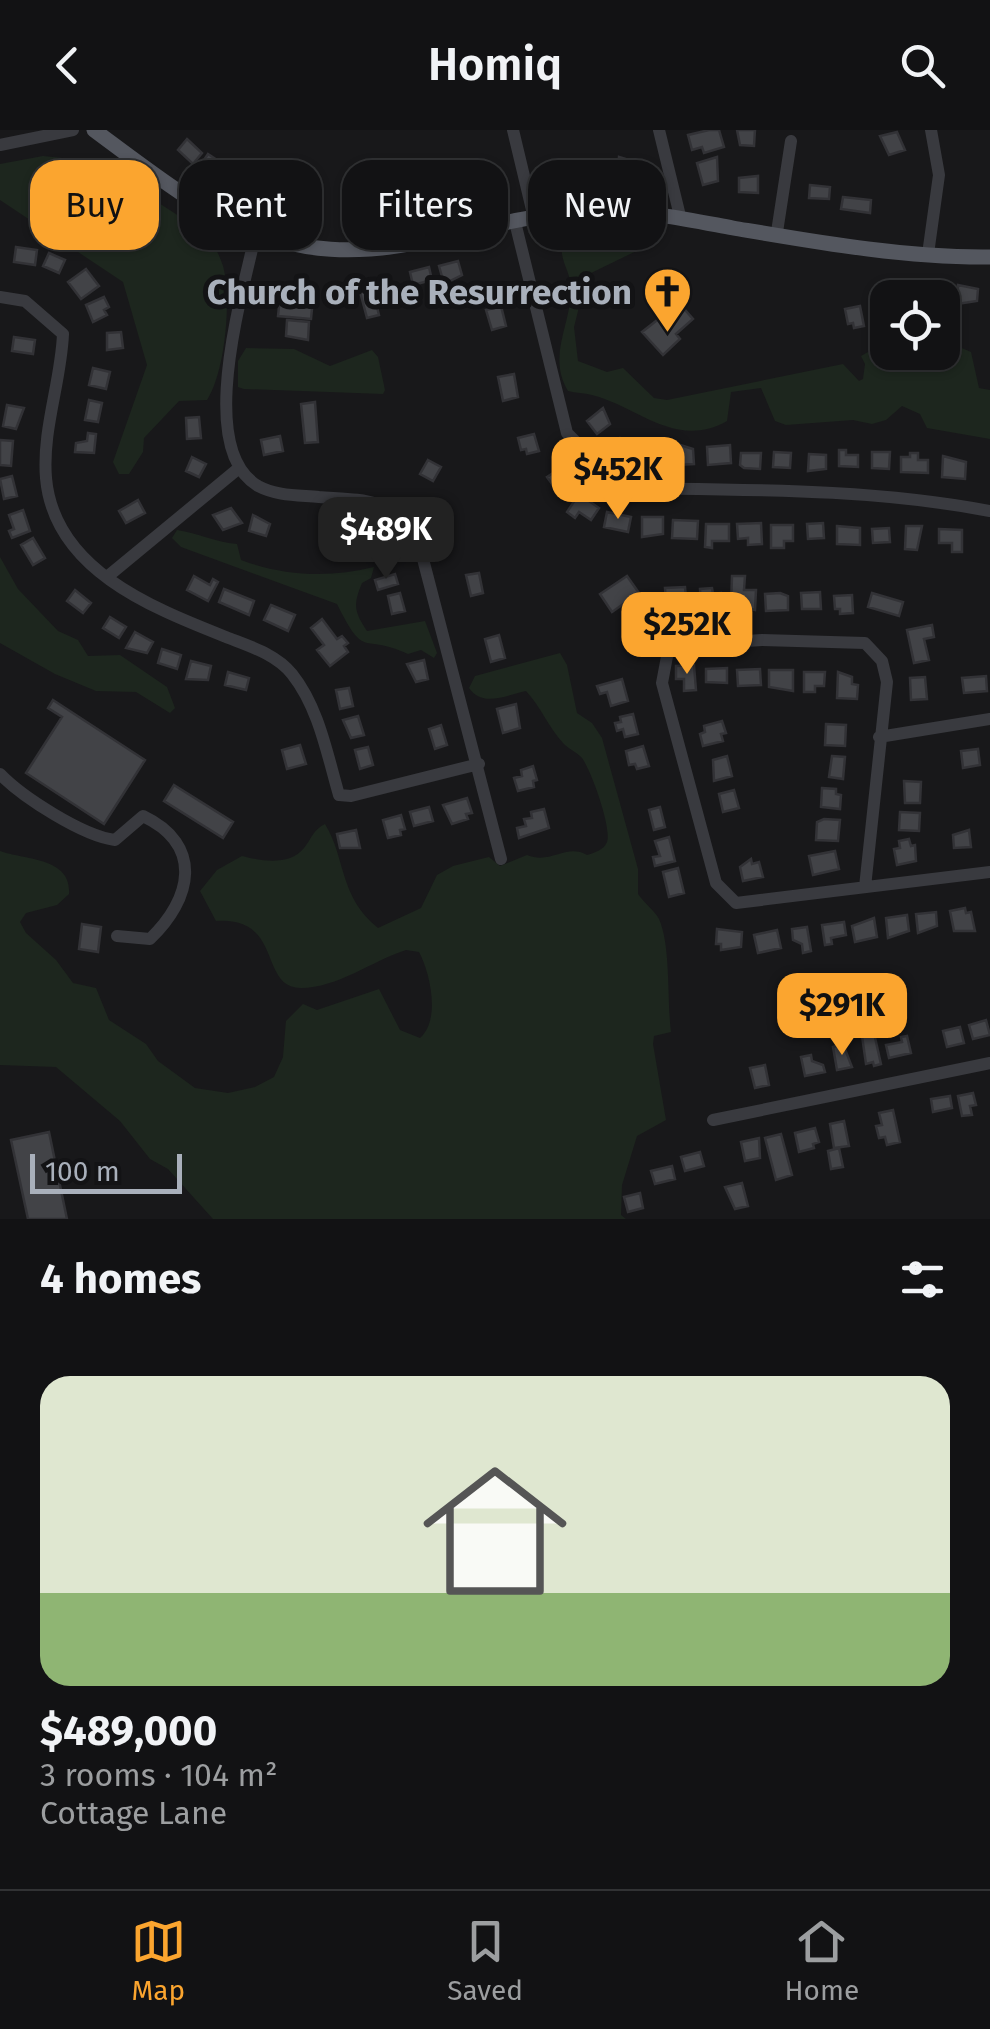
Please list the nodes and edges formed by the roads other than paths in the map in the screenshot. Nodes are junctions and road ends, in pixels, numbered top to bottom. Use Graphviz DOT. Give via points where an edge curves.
graph roads {
  1 [pos="74,130"];
  2 [pos="94,130"];
  3 [pos="513,130"];
  4 [pos="660,130"];
  5 [pos="931,130"];
  6 [pos="33,134"];
  7 [pos="791,141"];
  8 [pos="0,145"];
  9 [pos="528,193"];
  10 [pos="179,194"];
  11 [pos="666,215"];
  12 [pos="680,216"];
  13 [pos="528,219"];
  14 [pos="515,222"];
  15 [pos="777,232"];
  16 [pos="322,247"];
  17 [pos="253,250"];
  18 [pos="928,254"];
  19 [pos="990,256"];
  20 [pos="0,297"];
  21 [pos="239,468"];
  22 [pos="990,511"];
  23 [pos="107,577"];
  24 [pos="990,718"];
  25 [pos="880,736"];
  26 [pos="479,764"];
  27 [pos="0,774"];
  28 [pos="501,860"];
  29 [pos="990,872"];
  30 [pos="865,887"];
  31 [pos="117,936"];
  32 [pos="990,1063"];
  33 [pos="714,1120"];
  1 -- 6 [label="street"];
  2 -- 10 [label="main road"];
  3 -- 9 [label="street"];
  4 -- 12 [label="street"];
  5 -- 18 [label="street" via="939,176"];
  6 -- 8 [label="street"];
  7 -- 15 [label="street"];
  11 -- 12 [label="main road"];
  12 -- 15 [label="main road"];
  13 -- 14 [label="main road"];
  14 -- 16 [label="main road" via="377,249"];
  14 -- 22 [label="street" via="566,434 622,488 796,491"];
  15 -- 18 [label="main road"];
  17 -- 21 [label="street" via="228,367 228,427"];
  18 -- 19 [label="main road"];
  20 -- 23 [label="street" via="26,301 64,334 46,481 55,513 79,552"];
  21 -- 23 [label="street"];
  21 -- 26 [label="street" via="277,494 386,504 416,532"];
  23 -- 26 [label="street" via="132,597 269,654 292,672 316,715 339,795"];
  24 -- 25 [label="street"];
  25 -- 30 [label="street"];
  25 -- 30 [label="street" via="888,682 882,661 865,643 669,646 662,683 716,883 736,903"];
  26 -- 28 [label="street"];
  27 -- 31 [label="street" via="101,838 115,840 144,816 179,844 184,890 168,922 150,939"];
  29 -- 30 [label="street"];
  32 -- 33 [label="street"];
}
